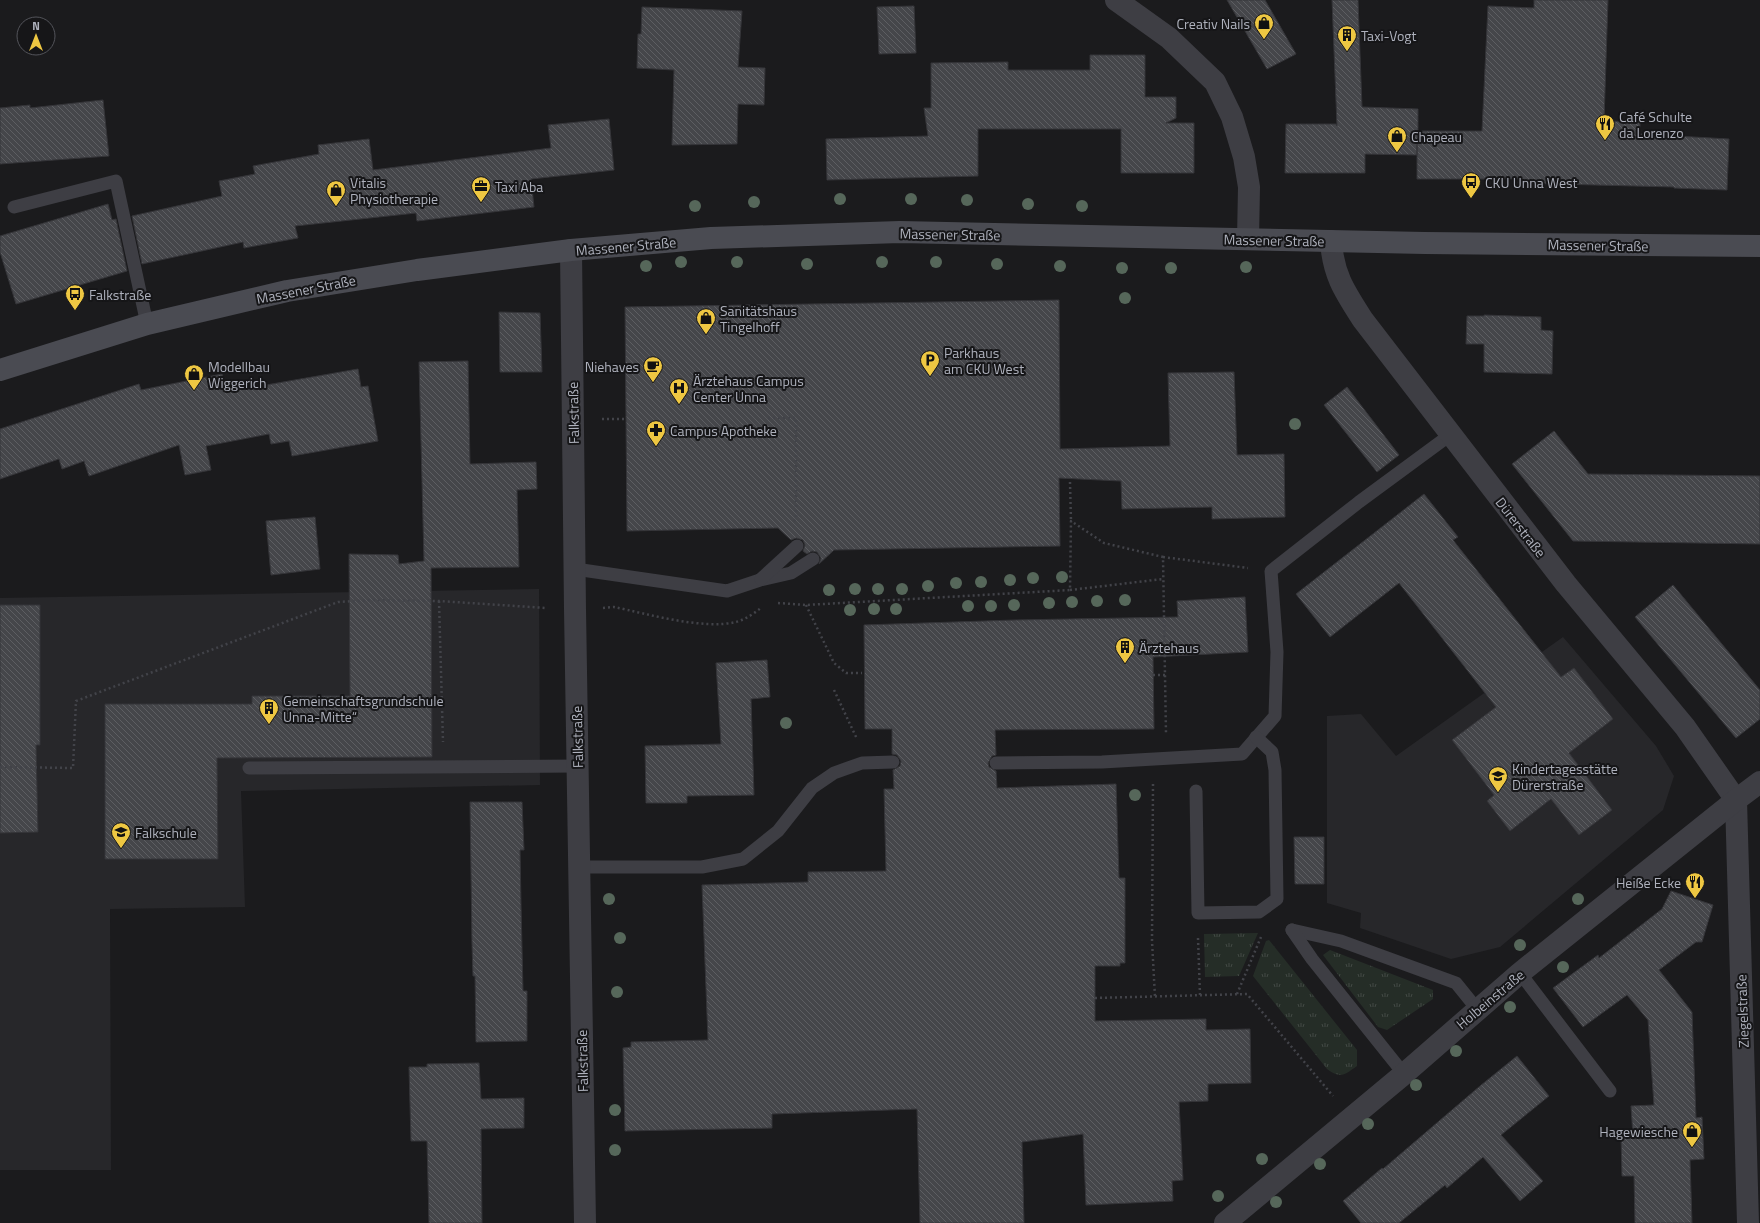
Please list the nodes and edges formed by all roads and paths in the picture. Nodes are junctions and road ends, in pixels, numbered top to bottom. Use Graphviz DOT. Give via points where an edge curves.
graph roads {
  1 [pos="1116,0"];
  2 [pos="14,207"];
  3 [pos="1248,239"];
  4 [pos="1331,241"];
  5 [pos="1760,246"];
  6 [pos="571,250"];
  7 [pos="147,324"];
  8 [pos="0,370"];
  9 [pos="768,418"];
  10 [pos="1450,435"];
  11 [pos="1070,482"];
  12 [pos="1071,521"];
  13 [pos="791,525"];
  14 [pos="797,546"];
  15 [pos="1163,557"];
  16 [pos="813,559"];
  17 [pos="575,569"];
  18 [pos="1271,571"];
  19 [pos="777,576"];
  20 [pos="1164,579"];
  21 [pos="760,580"];
  22 [pos="1070,590"];
  23 [pos="439,601"];
  24 [pos="767,602"];
  25 [pos="772,603"];
  26 [pos="778,603"];
  27 [pos="806,605"];
  28 [pos="574,609"];
  29 [pos="862,673"];
  30 [pos="1153,675"];
  31 [pos="1165,675"];
  32 [pos="834,690"];
  33 [pos="1256,737"];
  34 [pos="1166,758"];
  35 [pos="893,762"];
  36 [pos="862,763"];
  37 [pos="996,763"];
  38 [pos="578,766"];
  39 [pos="0,767"];
  40 [pos="443,767"];
  41 [pos="249,768"];
  42 [pos="1760,782"];
  43 [pos="1196,791"];
  44 [pos="1736,800"];
  45 [pos="580,867"];
  46 [pos="1198,913"];
  47 [pos="1262,933"];
  48 [pos="1520,973"];
  49 [pos="1237,994"];
  50 [pos="1200,995"];
  51 [pos="1155,997"];
  52 [pos="1095,998"];
  53 [pos="1477,1009"];
  54 [pos="1404,1074"];
  55 [pos="1610,1091"];
  56 [pos="1351,1118"];
  57 [pos="585,1223"];
  58 [pos="1225,1223"];
  59 [pos="1748,1223"];
  1 -- 3 [label="street" via="1169,38 1214,82 1232,117 1244,157 1249,187"];
  2 -- 7 [label="lane" via="116,180"];
  3 -- 4 [label="main road, Massener Straße"];
  3 -- 6 [label="main road, Massener Straße" via="900,232 711,238"];
  4 -- 5 [label="main road, Massener Straße"];
  4 -- 10 [label="street, Dürerstraße" via="1332,258 1341,285 1363,320"];
  6 -- 7 [label="main road, Massener Straße" via="417,270 287,291"];
  6 -- 17 [label="street, Falkstraße"];
  7 -- 8 [label="main road, Massener Straße"];
  9 -- 13 [label="path" via="796,418 796,519"];
  10 -- 18 [label="lane"];
  10 -- 44 [label="street, Dürerstraße" via="1566,584 1685,727"];
  11 -- 12 [label="path"];
  12 -- 15 [label="path" via="1104,543"];
  12 -- 22 [label="path"];
  14 -- 21 [label="lane"];
  15 -- 18 [label="path"];
  15 -- 20 [label="path"];
  16 -- 19 [label="lane" via="791,573"];
  17 -- 21 [label="lane" via="727,591"];
  17 -- 28 [label="street, Falkstraße"];
  18 -- 33 [label="lane" via="1277,652 1275,716"];
  19 -- 21 [label="lane"];
  19 -- 26 [label="path"];
  20 -- 22 [label="path"];
  20 -- 31 [label="path"];
  22 -- 27 [label="path"];
  23 -- 28 [label="path"];
  23 -- 39 [label="path" via="338,602 83,698 76,701 73,768"];
  23 -- 40 [label="path"];
  24 -- 28 [label="path" via="754,614 736,622 716,623 688,622 614,608"];
  25 -- 26 [label="path"];
  26 -- 27 [label="path"];
  27 -- 29 [label="path" via="834,663 846,673"];
  28 -- 38 [label="street, Falkstraße"];
  30 -- 31 [label="path"];
  31 -- 34 [label="path"];
  32 -- 36 [label="path" via="855,734"];
  33 -- 34 [label="lane" via="1242,754"];
  33 -- 46 [label="lane" via="1272,752 1275,770 1277,899 1259,912"];
  34 -- 37 [label="lane" via="1102,762"];
  34 -- 51 [label="path" via="1154,772 1152,941"];
  35 -- 36 [label="lane"];
  36 -- 45 [label="lane" via="834,773 812,788 778,831 743,859 702,867"];
  38 -- 40 [label="lane"];
  38 -- 45 [label="street, Falkstraße"];
  40 -- 41 [label="lane"];
  42 -- 44 [label="street, Holbeinstraße"];
  43 -- 46 [label="lane"];
  44 -- 48 [label="street, Holbeinstraße"];
  44 -- 59 [label="street, Ziegelstraße"];
  45 -- 57 [label="street, Falkstraße"];
  46 -- 50 [label="path"];
  47 -- 49 [label="path"];
  48 -- 53 [label="street, Holbeinstraße"];
  48 -- 55 [label="lane"];
  49 -- 50 [label="path"];
  49 -- 56 [label="path" via="1247,994"];
  50 -- 51 [label="path"];
  51 -- 52 [label="path"];
  53 -- 54 [label="street, Holbeinstraße"];
  53 -- 54 [label="lane" via="1456,983 1341,941 1292,930 1312,959"];
  54 -- 56 [label="street, Holbeinstraße"];
  56 -- 58 [label="street, Holbeinstraße"];
}
